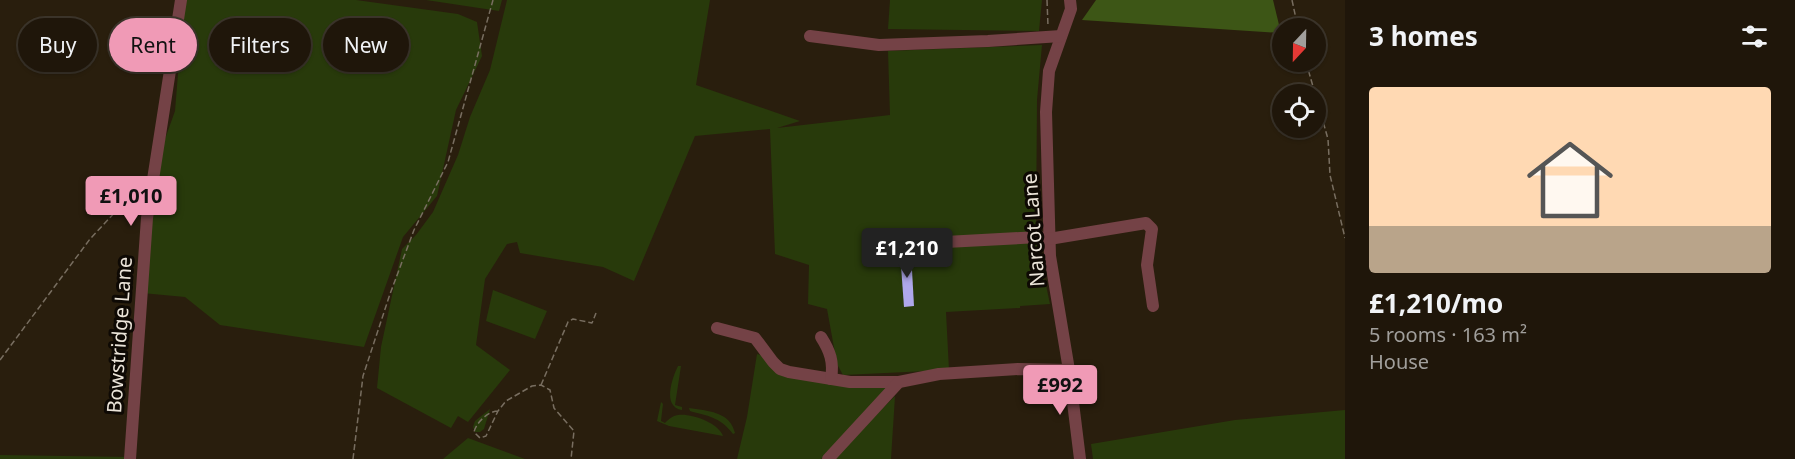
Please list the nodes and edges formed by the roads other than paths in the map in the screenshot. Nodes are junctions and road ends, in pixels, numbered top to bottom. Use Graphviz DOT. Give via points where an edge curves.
graph roads {
  1 [pos="181,0"];
  2 [pos="1070,0"];
  3 [pos="810,36"];
  4 [pos="1061,36"];
  5 [pos="1049,240"];
  6 [pos="921,248"];
  7 [pos="1154,306"];
  8 [pos="717,328"];
  9 [pos="822,337"];
  10 [pos="1069,370"];
  11 [pos="831,379"];
  12 [pos="899,382"];
  13 [pos="130,459"];
  14 [pos="828,459"];
  15 [pos="1080,459"];
  1 -- 13 [label="street, Bowstridge Lane" via="147,218"];
  2 -- 4 [label="street, Narcot Lane" via="1071,9"];
  3 -- 4 [label="street" via="879,45"];
  4 -- 5 [label="street, Narcot Lane" via="1049,71 1046,112"];
  5 -- 6 [label="street" via="1039,237 927,243"];
  5 -- 7 [label="street" via="1148,224 1152,231 1147,266"];
  5 -- 10 [label="street, Narcot Lane"];
  8 -- 11 [label="street" via="755,338 780,369"];
  9 -- 11 [label="street" via="830,351"];
  10 -- 12 [label="street" via="939,374"];
  10 -- 15 [label="street, Narcot Lane"];
  11 -- 12 [label="street"];
  12 -- 14 [label="street"];
}
